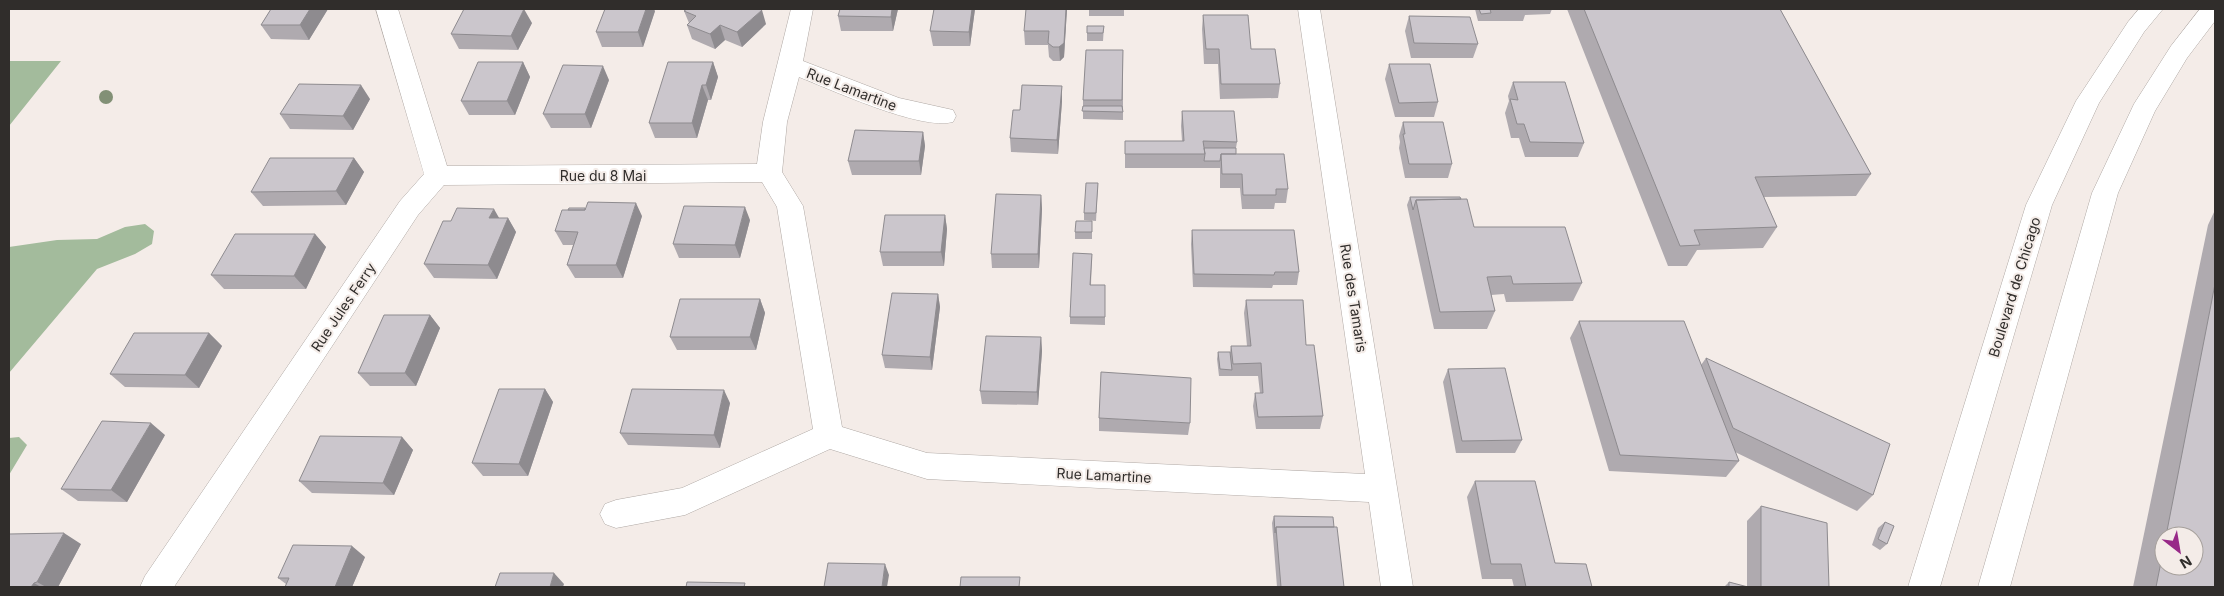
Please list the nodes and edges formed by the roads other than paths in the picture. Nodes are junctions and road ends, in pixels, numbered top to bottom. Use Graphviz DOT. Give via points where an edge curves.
graph roads {
  1 [pos="387,9"];
  2 [pos="802,9"];
  3 [pos="1309,9"];
  4 [pos="2152,9"];
  5 [pos="2212,9"];
  6 [pos="790,65"];
  7 [pos="944,116"];
  8 [pos="769,173"];
  9 [pos="438,176"];
  10 [pos="828,436"];
  11 [pos="1383,489"];
  12 [pos="616,514"];
  13 [pos="156,587"];
  14 [pos="1397,587"];
  15 [pos="1924,587"];
  16 [pos="1994,587"];
  1 -- 9 [label="street"];
  2 -- 6 [label="street, Rue Lamartine"];
  3 -- 11 [label="street, Rue des Tamaris"];
  4 -- 15 [label="street, Boulevard de Chicago" via="2136,27 2088,101 2039,205"];
  5 -- 16 [label="street" via="2184,44 2143,110 2105,193"];
  6 -- 7 [label="street, Rue Lamartine" via="895,106"];
  6 -- 8 [label="street, Rue Lamartine" via="774,122"];
  8 -- 9 [label="street, Rue du 8 Mai"];
  8 -- 10 [label="street" via="790,206"];
  9 -- 13 [label="street, Rue Jules Ferry" via="409,208"];
  10 -- 11 [label="street, Rue Lamartine" via="927,466"];
  10 -- 12 [label="street" via="685,501"];
  11 -- 14 [label="street, Rue des Tamaris"];
}
